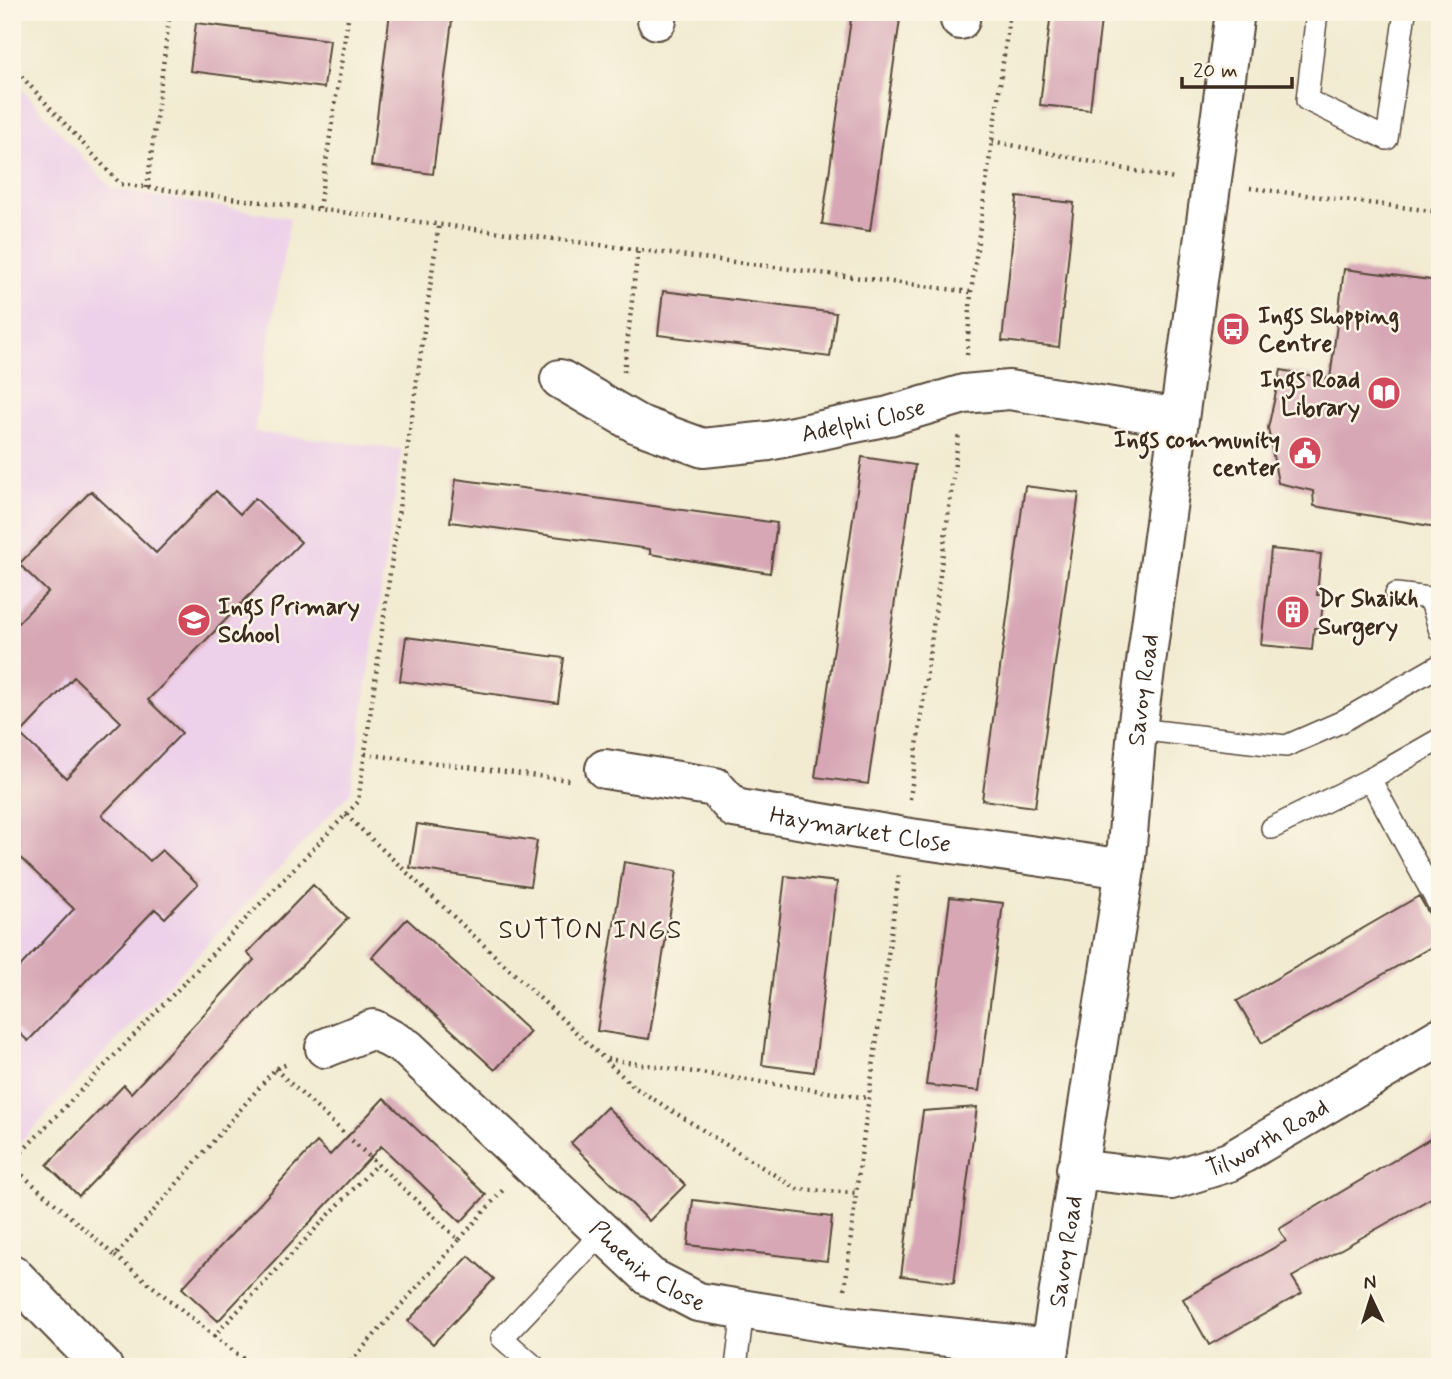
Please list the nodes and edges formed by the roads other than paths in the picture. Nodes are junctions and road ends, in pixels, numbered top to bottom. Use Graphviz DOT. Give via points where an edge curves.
graph roads {
  1 [pos="1235,12"];
  2 [pos="1317,12"];
  3 [pos="1405,12"];
  4 [pos="560,379"];
  5 [pos="1179,418"];
  6 [pos="1395,594"];
  7 [pos="1440,631"];
  8 [pos="1440,665"];
  9 [pos="1137,729"];
  10 [pos="1440,739"];
  11 [pos="604,769"];
  12 [pos="1370,779"];
  13 [pos="1272,828"];
  14 [pos="1125,869"];
  15 [pos="1440,908"];
  16 [pos="1440,1037"];
  17 [pos="325,1048"];
  18 [pos="1076,1169"];
  19 [pos="601,1234"];
  20 [pos="12,1274"];
  21 [pos="743,1310"];
  22 [pos="1049,1357"];
  23 [pos="103,1367"];
  24 [pos="535,1367"];
  25 [pos="736,1367"];
  1 -- 5 [label="street, Savoy Road, bridge"];
  2 -- 3 [label="lane" via="1307,100 1387,139"];
  4 -- 5 [label="street, Adelphi Close" via="637,424 703,448 769,442 964,394 1009,390"];
  5 -- 9 [label="street, Savoy Road"];
  6 -- 7 [label="lane" via="1430,598"];
  8 -- 9 [label="lane" via="1341,722 1286,746"];
  9 -- 14 [label="street, Savoy Road"];
  10 -- 12 [label="lane"];
  11 -- 14 [label="street, Haymarket Close" via="715,787 734,808"];
  12 -- 13 [label="lane"];
  12 -- 15 [label="lane"];
  14 -- 18 [label="street, Savoy Road"];
  16 -- 18 [label="street, Tilworth Road" via="1229,1162 1171,1180"];
  17 -- 19 [label="street, Phoenix Close" via="373,1029 407,1048"];
  18 -- 22 [label="street, Savoy Road"];
  19 -- 21 [label="street, Phoenix Close" via="650,1277 698,1302"];
  19 -- 24 [label="lane" via="502,1338"];
  20 -- 23 [label="street"];
  21 -- 22 [label="street, Phoenix Close"];
  21 -- 25 [label="lane"];
}
